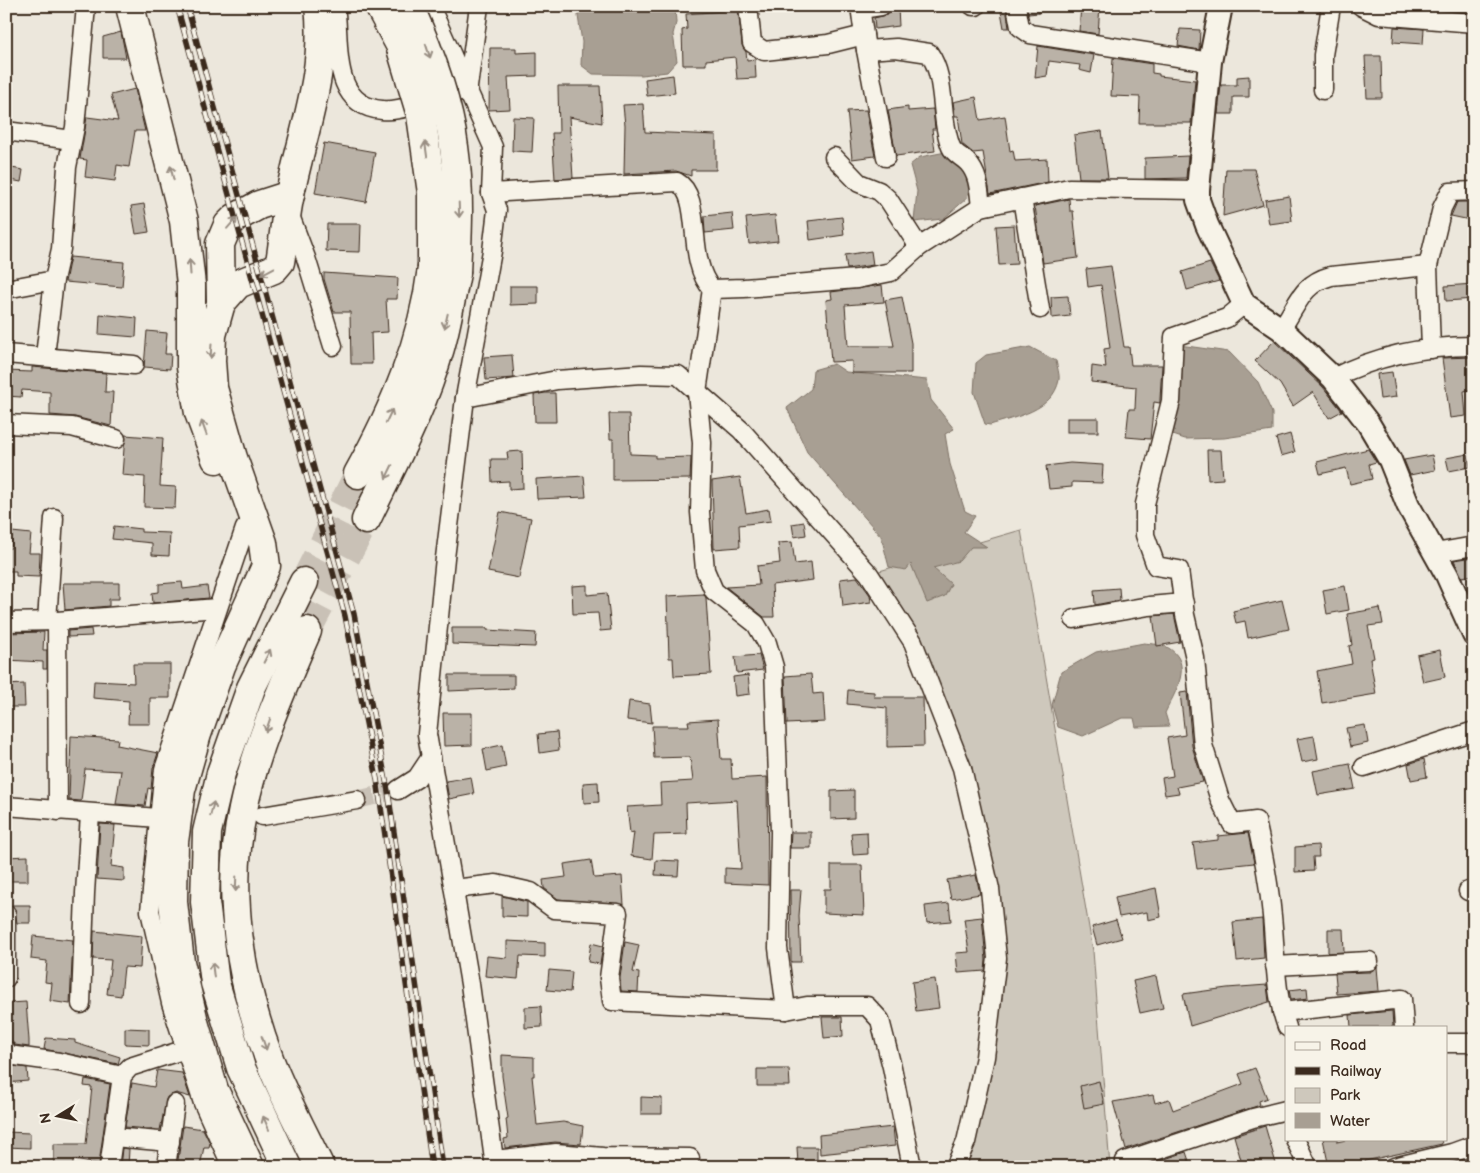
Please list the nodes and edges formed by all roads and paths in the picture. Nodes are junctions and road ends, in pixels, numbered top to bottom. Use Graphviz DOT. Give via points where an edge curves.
graph roads {
  1 [pos="86,6"];
  2 [pos="130,6"];
  3 [pos="319,6"];
  4 [pos="335,6"];
  5 [pos="379,6"];
  6 [pos="409,6"];
  7 [pos="430,6"];
  8 [pos="479,6"];
  9 [pos="748,6"];
  10 [pos="881,6"];
  11 [pos="1016,6"];
  12 [pos="1221,6"];
  13 [pos="1331,6"];
  14 [pos="1361,6"];
  15 [pos="860,8"];
  16 [pos="1474,23"];
  17 [pos="865,42"];
  18 [pos="1210,62"];
  19 [pos="1323,90"];
  20 [pos="468,94"];
  21 [pos="6,131"];
  22 [pos="72,140"];
  23 [pos="834,157"];
  24 [pos="886,157"];
  25 [pos="1198,190"];
  26 [pos="1474,191"];
  27 [pos="491,193"];
  28 [pos="1022,198"];
  29 [pos="289,203"];
  30 [pos="981,206"];
  31 [pos="919,247"];
  32 [pos="1428,266"];
  33 [pos="444,270"];
  34 [pos="54,280"];
  35 [pos="6,289"];
  36 [pos="712,289"];
  37 [pos="221,303"];
  38 [pos="1244,304"];
  39 [pos="1040,309"];
  40 [pos="1282,329"];
  41 [pos="333,346"];
  42 [pos="1474,346"];
  43 [pos="1431,349"];
  44 [pos="6,354"];
  45 [pos="46,356"];
  46 [pos="134,365"];
  47 [pos="1333,378"];
  48 [pos="697,392"];
  49 [pos="465,398"];
  50 [pos="6,424"];
  51 [pos="116,439"];
  52 [pos="358,474"];
  53 [pos="238,492"];
  54 [pos="54,518"];
  55 [pos="366,520"];
  56 [pos="245,528"];
  57 [pos="1474,546"];
  58 [pos="1435,553"];
  59 [pos="304,582"];
  60 [pos="256,590"];
  61 [pos="1184,603"];
  62 [pos="217,608"];
  63 [pos="1074,619"];
  64 [pos="52,621"];
  65 [pos="6,622"];
  66 [pos="306,632"];
  67 [pos="1474,635"];
  68 [pos="1474,731"];
  69 [pos="431,758"];
  70 [pos="1364,767"];
  71 [pos="398,790"];
  72 [pos="357,800"];
  73 [pos="6,806"];
  74 [pos="58,811"];
  75 [pos="90,814"];
  76 [pos="262,816"];
  77 [pos="158,818"];
  78 [pos="454,889"];
  79 [pos="6,914"];
  80 [pos="1369,961"];
  81 [pos="1275,966"];
  82 [pos="6,978"];
  83 [pos="82,1004"];
  84 [pos="786,1010"];
  85 [pos="1284,1019"];
  86 [pos="1404,1026"];
  87 [pos="1448,1043"];
  88 [pos="1473,1043"];
  89 [pos="186,1049"];
  90 [pos="6,1050"];
  91 [pos="122,1076"];
  92 [pos="175,1104"];
  93 [pos="1285,1110"];
  94 [pos="113,1137"];
  95 [pos="1295,1140"];
  96 [pos="170,1142"];
  97 [pos="1474,1145"];
  98 [pos="690,1158"];
  99 [pos="1125,1161"];
  100 [pos="495,1163"];
  101 [pos="109,1167"];
  102 [pos="166,1167"];
  103 [pos="232,1167"];
  104 [pos="250,1167"];
  105 [pos="287,1167"];
  106 [pos="320,1167"];
  107 [pos="912,1167"];
  108 [pos="955,1167"];
  109 [pos="1308,1167"];
  110 [pos="1394,1167"];
  1 -- 22 [label="street"];
  53 -- 2 [label="main road, one-way" via="204,430 195,397 190,367 189,260 184,221"];
  3 -- 29 [label="main road" via="320,65"];
  4 -- 20 [label="street" via="337,58 343,81 354,97 368,107 383,111"];
  33 -- 5 [label="main road, one-way, bridge" via="421,115 400,45"];
  6 -- 33 [label="main road, one-way, bridge" via="440,87 454,147 459,212"];
  7 -- 20 [label="street"];
  8 -- 20 [label="street"];
  9 -- 17 [label="street" via="752,43 764,51"];
  10 -- 15 [label="street"];
  11 -- 18 [label="street" via="1020,27 1030,34"];
  12 -- 18 [label="street"];
  13 -- 19 [label="street" via="1323,55"];
  14 -- 16 [label="street" via="1379,16"];
  15 -- 17 [label="street"];
  17 -- 24 [label="street"];
  17 -- 30 [label="street" via="930,53 938,65 952,148 969,164 978,179"];
  18 -- 25 [label="street"];
  20 -- 27 [label="street" via="493,147"];
  21 -- 22 [label="street"];
  22 -- 34 [label="street" via="61,249"];
  23 -- 31 [label="street" via="859,183 879,191 888,199"];
  25 -- 28 [label="street" via="1070,188"];
  25 -- 38 [label="street" via="1207,225"];
  26 -- 32 [label="street" via="1456,190 1448,195"];
  27 -- 36 [label="street" via="677,182 685,186 691,201 698,266"];
  27 -- 49 [label="street" via="497,210 492,251"];
  28 -- 30 [label="street"];
  28 -- 39 [label="street"];
  29 -- 37 [label="main road, one-way" via="280,262 274,269 238,284"];
  37 -- 29 [label="main road, one-way" via="220,244 228,225 258,205"];
  29 -- 41 [label="street"];
  30 -- 31 [label="street"];
  31 -- 36 [label="street" via="891,272 857,279"];
  32 -- 40 [label="street" via="1318,280 1310,284"];
  32 -- 43 [label="street"];
  52 -- 33 [label="main road, one-way" via="377,440 408,368 428,302"];
  33 -- 55 [label="main road, one-way" via="440,348 407,434"];
  34 -- 35 [label="street"];
  34 -- 45 [label="street"];
  36 -- 48 [label="street"];
  37 -- 53 [label="main road, one-way" via="212,334 210,361"];
  38 -- 40 [label="street"];
  38 -- 61 [label="street" via="1227,318 1174,337 1171,400 1146,504 1145,536 1156,566 1179,570"];
  40 -- 47 [label="street"];
  42 -- 43 [label="street"];
  43 -- 47 [label="street" via="1382,357"];
  44 -- 45 [label="street"];
  45 -- 46 [label="street"];
  47 -- 58 [label="street" via="1368,422"];
  48 -- 49 [label="street" via="678,375 641,374 557,380"];
  48 -- 84 [label="street" via="702,443 700,512 705,570 714,592 756,624 767,643 774,667 780,832 778,948"];
  48 -- 108 [label="street" via="741,430 869,574 913,642 962,768 990,889 997,958 986,1057 966,1142"];
  49 -- 69 [label="street" via="427,734"];
  50 -- 51 [label="street" via="72,427"];
  53 -- 56 [label="main road"];
  53 -- 60 [label="main road" via="265,554 266,566"];
  54 -- 64 [label="street"];
  56 -- 60 [label="main road"];
  56 -- 62 [label="street"];
  57 -- 58 [label="street"];
  58 -- 67 [label="street"];
  105 -- 59 [label="main road, one-way" via="241,1068 215,983 205,902 206,832 221,773 251,688"];
  60 -- 104 [label="main road" via="221,666 181,790 174,842 173,902 180,962 194,1022 214,1090"];
  61 -- 63 [label="street"];
  61 -- 81 [label="street" via="1195,658 1203,745 1220,800 1232,824 1256,821 1272,916"];
  62 -- 64 [label="street"];
  62 -- 77 [label="street" via="164,770"];
  64 -- 65 [label="street"];
  64 -- 74 [label="street"];
  66 -- 106 [label="main road, one-way" via="253,769 243,810 236,897 246,978 256,1019 270,1062"];
  68 -- 70 [label="street"];
  69 -- 71 [label="street" via="417,778"];
  69 -- 78 [label="street"];
  72 -- 76 [label="street"];
  73 -- 74 [label="street"];
  74 -- 75 [label="street"];
  75 -- 77 [label="street"];
  75 -- 83 [label="street"];
  77 -- 89 [label="street" via="150,911 171,1003"];
  78 -- 84 [label="street" via="496,884 531,892 554,909 618,913 609,978 612,1001"];
  78 -- 100 [label="street"];
  79 -- 82 [label="street"];
  80 -- 81 [label="street"];
  81 -- 85 [label="street"];
  84 -- 107 [label="street" via="823,1005 867,1006 880,1020"];
  85 -- 86 [label="street" via="1402,999"];
  87 -- 88 [label="street"];
  89 -- 91 [label="street" via="130,1068"];
  89 -- 103 [label="street" via="203,1103"];
  90 -- 91 [label="street" via="8,1054"];
  91 -- 94 [label="street"];
  92 -- 96 [label="street"];
  93 -- 99 [label="street"];
  94 -- 96 [label="street"];
  94 -- 101 [label="street"];
  95 -- 109 [label="street"];
  96 -- 102 [label="street"];
  97 -- 110 [label="street"];
  98 -- 100 [label="street" via="556,1153"];
}
